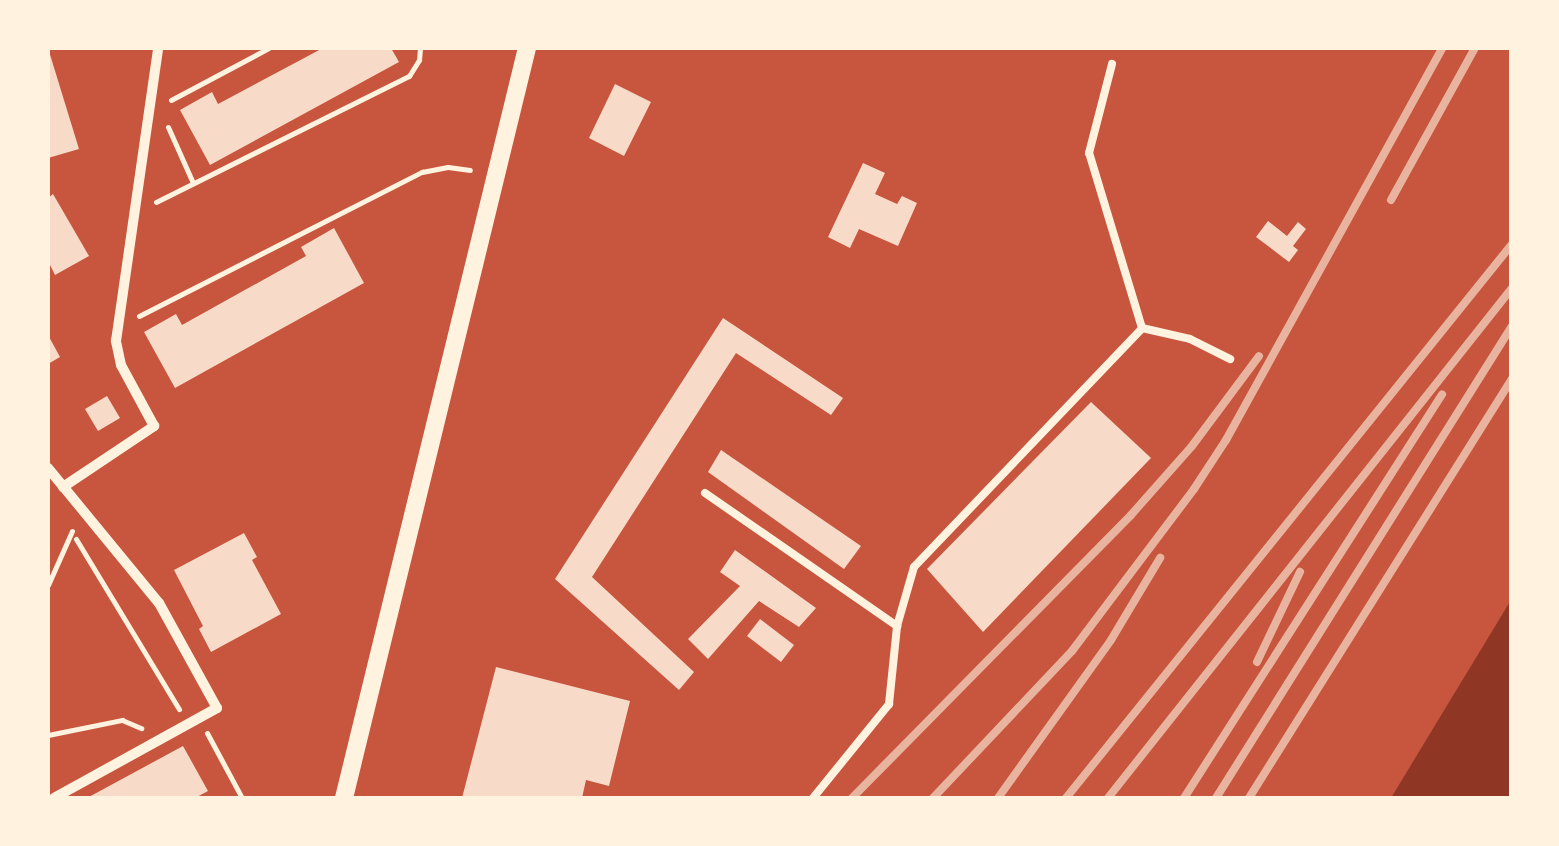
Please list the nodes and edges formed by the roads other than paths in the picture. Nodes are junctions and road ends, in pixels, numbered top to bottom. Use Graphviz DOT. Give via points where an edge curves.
graph roads {
  1 [pos="158,48"];
  2 [pos="527,48"];
  3 [pos="1112,64"];
  4 [pos="1142,328"];
  5 [pos="1230,359"];
  6 [pos="48,468"];
  7 [pos="63,487"];
  8 [pos="705,492"];
  9 [pos="896,626"];
  10 [pos="54,798"];
  11 [pos="344,798"];
  12 [pos="813,798"];
  1 -- 7 [label="street" via="118,327 121,365 154,426"];
  2 -- 11 [label="street"];
  3 -- 4 [label="lane" via="1089,153"];
  4 -- 5 [label="lane" via="1190,339"];
  4 -- 9 [label="lane" via="914,567"];
  6 -- 7 [label="street"];
  7 -- 10 [label="street" via="159,602 217,708"];
  8 -- 9 [label="lane"];
  9 -- 12 [label="lane" via="889,704"];
}
